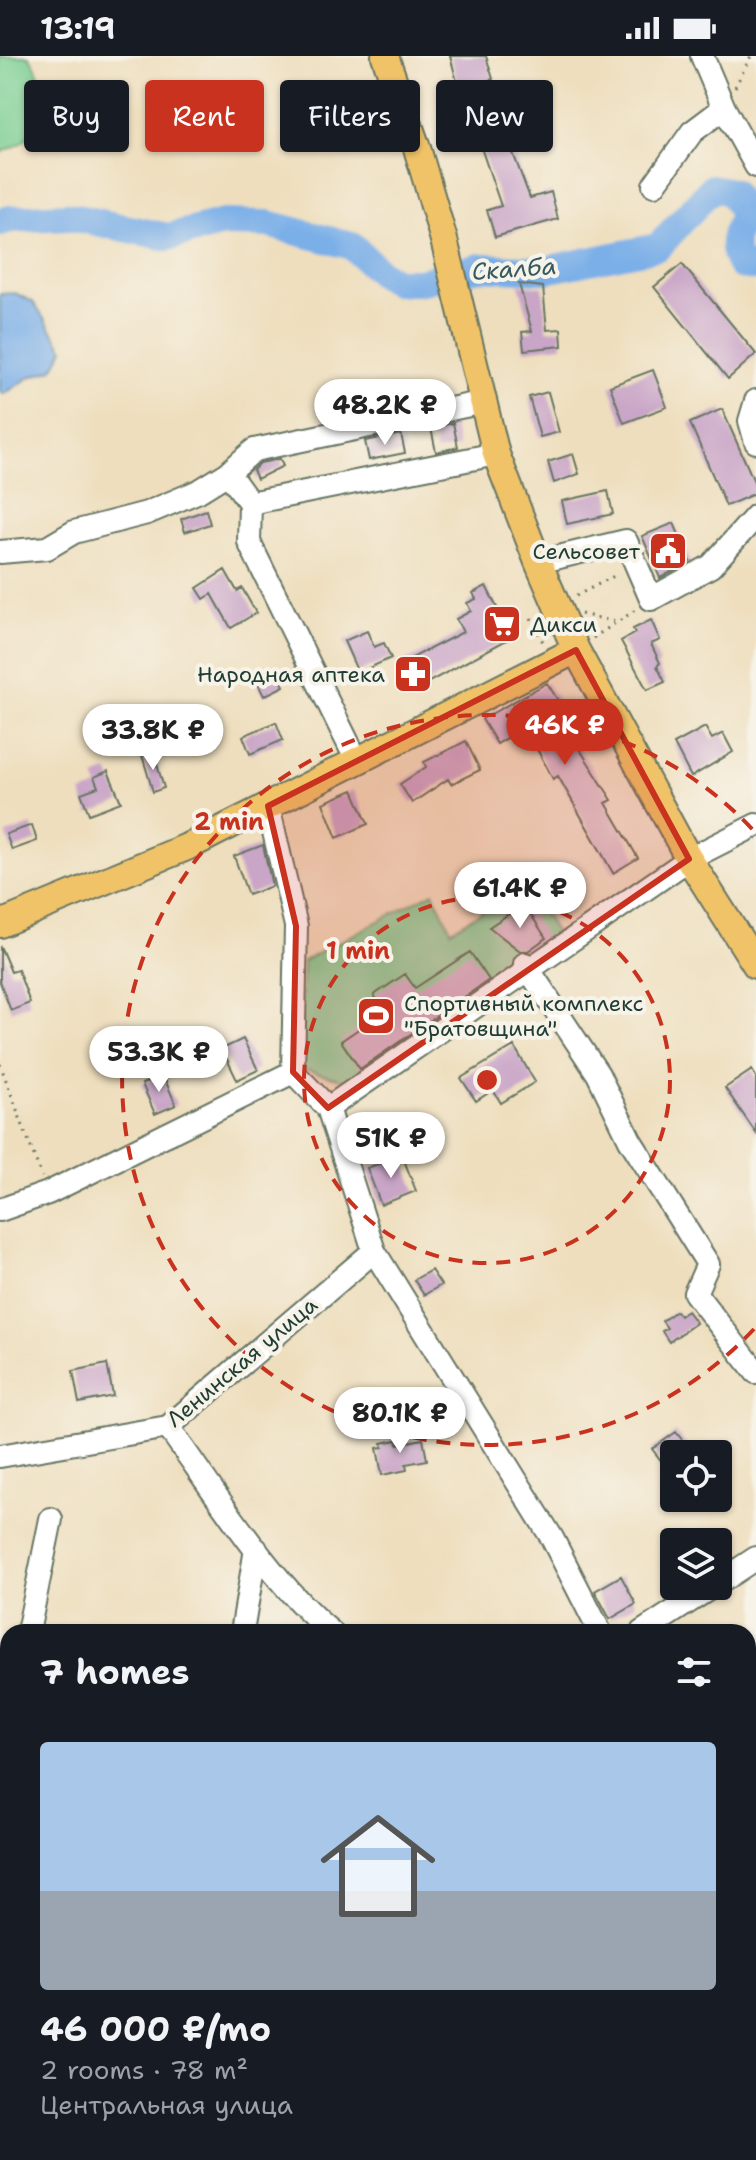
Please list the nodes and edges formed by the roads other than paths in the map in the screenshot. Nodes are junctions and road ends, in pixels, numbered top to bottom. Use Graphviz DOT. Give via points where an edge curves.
graph roads {
  1 [pos="385,56"];
  2 [pos="702,56"];
  3 [pos="724,108"];
  4 [pos="756,166"];
  5 [pos="654,185"];
  6 [pos="756,401"];
  7 [pos="484,402"];
  8 [pos="756,442"];
  9 [pos="496,454"];
  10 [pos="228,473"];
  11 [pos="250,503"];
  12 [pos="756,516"];
  13 [pos="0,552"];
  14 [pos="538,562"];
  15 [pos="573,650"];
  16 [pos="357,761"];
  17 [pos="268,806"];
  18 [pos="756,825"];
  19 [pos="689,859"];
  20 [pos="0,924"];
  21 [pos="756,965"];
  22 [pos="526,966"];
  23 [pos="293,1072"];
  24 [pos="328,1108"];
  25 [pos="0,1210"];
  26 [pos="374,1251"];
  27 [pos="756,1372"];
  28 [pos="168,1427"];
  29 [pos="0,1456"];
  30 [pos="51,1519"];
  31 [pos="256,1549"];
  32 [pos="756,1558"];
  33 [pos="732,1574"];
  34 [pos="691,1600"];
  35 [pos="30,1624"];
  36 [pos="243,1624"];
  37 [pos="321,1624"];
  38 [pos="596,1624"];
  39 [pos="654,1624"];
  1 -- 7 [label="main road" via="444,240"];
  2 -- 3 [label="street"];
  3 -- 4 [label="street"];
  3 -- 5 [label="street" via="692,132"];
  6 -- 8 [label="street" via="750,421"];
  7 -- 9 [label="main road"];
  7 -- 10 [label="street" via="254,450"];
  9 -- 11 [label="street"];
  9 -- 14 [label="main road"];
  10 -- 11 [label="street"];
  10 -- 13 [label="street" via="147,513 74,532 47,548"];
  11 -- 16 [label="street" via="249,542"];
  12 -- 14 [label="street" via="711,566 651,599 626,541"];
  14 -- 15 [label="main road"];
  15 -- 16 [label="main road"];
  15 -- 19 [label="main road"];
  16 -- 17 [label="main road"];
  17 -- 20 [label="main road" via="187,847"];
  17 -- 23 [label="street" via="296,926"];
  18 -- 19 [label="street"];
  19 -- 21 [label="main road"];
  19 -- 22 [label="street"];
  22 -- 24 [label="street"];
  22 -- 27 [label="street" via="598,1074 630,1140 708,1264 695,1293"];
  23 -- 24 [label="street"];
  23 -- 25 [label="street" via="48,1193"];
  24 -- 26 [label="street"];
  26 -- 28 [label="street, Ленинская улица"];
  26 -- 38 [label="street" via="552,1538"];
  28 -- 29 [label="street, Ленинская улица"];
  28 -- 31 [label="street"];
  30 -- 35 [label="street"];
  31 -- 36 [label="street"];
  31 -- 37 [label="street"];
  32 -- 33 [label="street"];
  34 -- 39 [label="street"];
}
